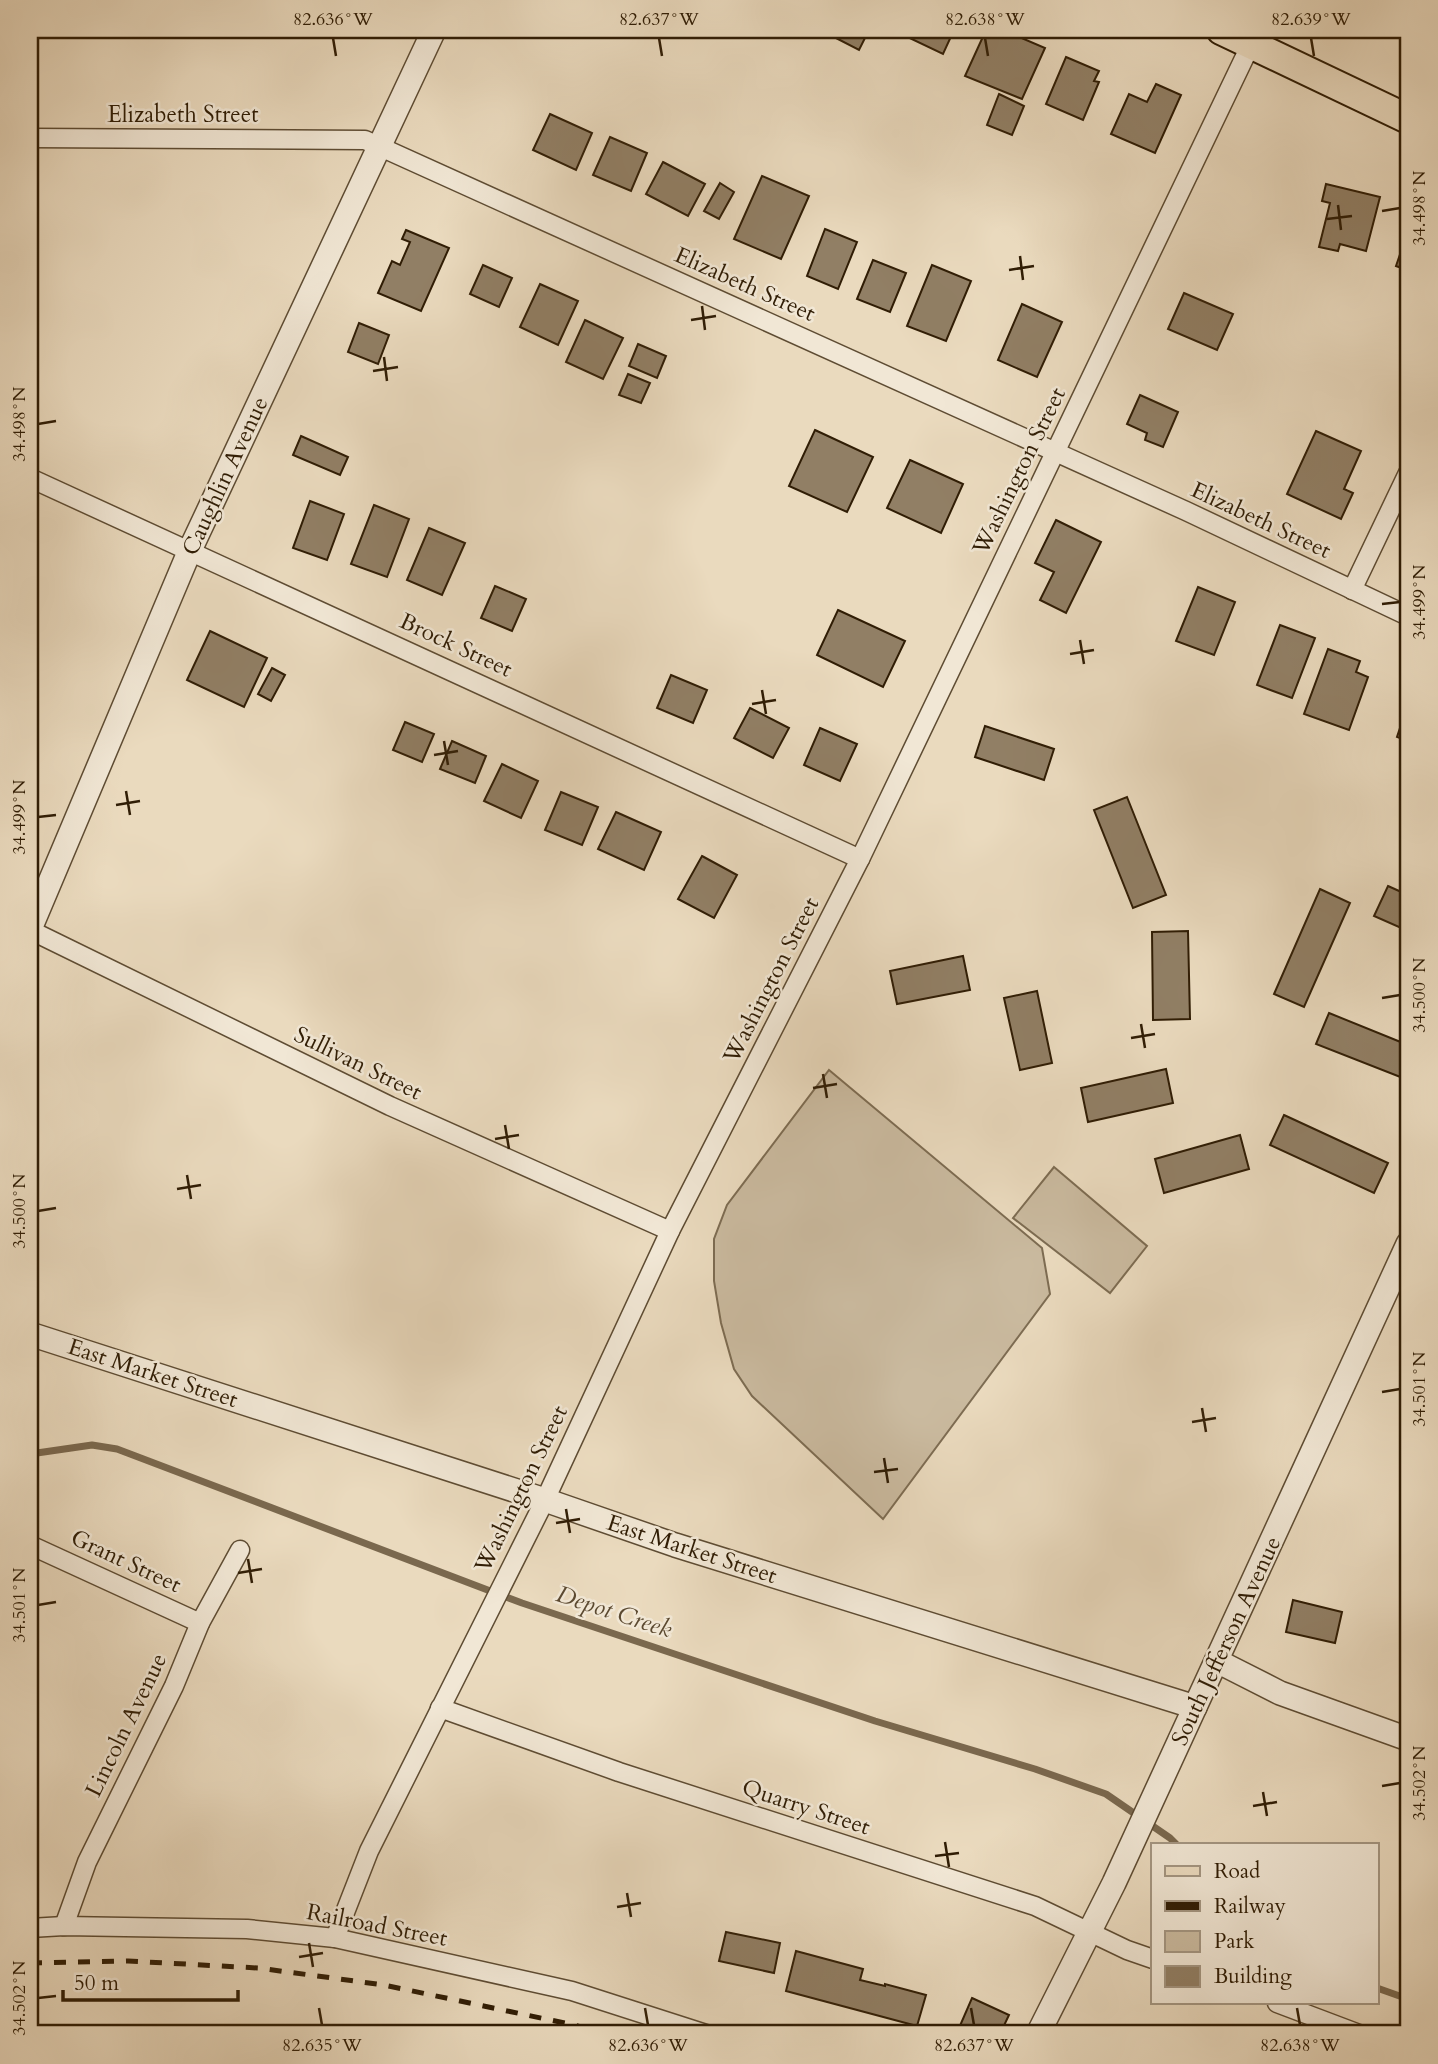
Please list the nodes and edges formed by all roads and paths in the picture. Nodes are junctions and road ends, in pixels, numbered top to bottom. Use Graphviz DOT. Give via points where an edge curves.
graph roads {
  1 [pos="434,30"];
  2 [pos="1221,30"];
  3 [pos="1251,44"];
  4 [pos="1408,119"];
  5 [pos="30,138"];
  6 [pos="381,146"];
  7 [pos="1055,453"];
  8 [pos="1408,473"];
  9 [pos="30,478"];
  10 [pos="190,550"];
  11 [pos="1352,590"];
  12 [pos="1408,616"];
  13 [pos="860,859"];
  14 [pos="30,930"];
  15 [pos="670,1231"];
  16 [pos="1408,1244"];
  17 [pos="30,1334"];
  18 [pos="545,1500"];
  19 [pos="30,1545"];
  20 [pos="240,1550"];
  21 [pos="200,1623"];
  22 [pos="1217,1661"];
  23 [pos="1195,1707"];
  24 [pos="440,1708"];
  25 [pos="1408,1739"];
  26 [pos="64,1926"];
  27 [pos="30,1928"];
  28 [pos="1089,1932"];
  29 [pos="335,1938"];
  30 [pos="1151,1958"];
  31 [pos="1280,2004"];
  32 [pos="706,2034"];
  33 [pos="1038,2034"];
  34 [pos="1359,2034"];
  1 -- 6 [label="street, Caughlin Avenue"];
  2 -- 3 [label="main road"];
  3 -- 4 [label="main road"];
  3 -- 7 [label="street, Washington Street"];
  5 -- 6 [label="street, Elizabeth Street" via="365,139"];
  6 -- 7 [label="street, Elizabeth Street"];
  6 -- 10 [label="street, Caughlin Avenue"];
  7 -- 11 [label="street, Elizabeth Street"];
  7 -- 13 [label="street, Washington Street"];
  8 -- 11 [label="street"];
  9 -- 10 [label="street, Brock Street"];
  10 -- 13 [label="street, Brock Street"];
  10 -- 14 [label="street, Caughlin Avenue"];
  11 -- 12 [label="street, Elizabeth Street"];
  13 -- 15 [label="street, Washington Street"];
  14 -- 15 [label="street, Sullivan Street" via="390,1106"];
  15 -- 18 [label="street, Washington Street"];
  16 -- 22 [label="street, South Jefferson Avenue"];
  17 -- 18 [label="street, East Market Street"];
  18 -- 23 [label="street, East Market Street"];
  18 -- 24 [label="street, Washington Street"];
  19 -- 21 [label="street, Grant Street"];
  20 -- 21 [label="street, Lincoln Avenue"];
  21 -- 26 [label="street, Lincoln Avenue" via="87,1862"];
  22 -- 23 [label="street, South Jefferson Avenue"];
  22 -- 25 [label="street" via="1280,1693"];
  23 -- 28 [label="street, South Jefferson Avenue"];
  24 -- 28 [label="street, Quarry Street" via="618,1772 1035,1906"];
  24 -- 29 [label="street, Washington Street" via="369,1851"];
  26 -- 27 [label="street, Railroad Street"];
  26 -- 29 [label="street, Railroad Street" via="247,1929"];
  28 -- 30 [label="street, Quarry Street"];
  28 -- 33 [label="street, South Jefferson Avenue"];
  29 -- 32 [label="street, Railroad Street" via="572,1991"];
  31 -- 34 [label="street"];
}
